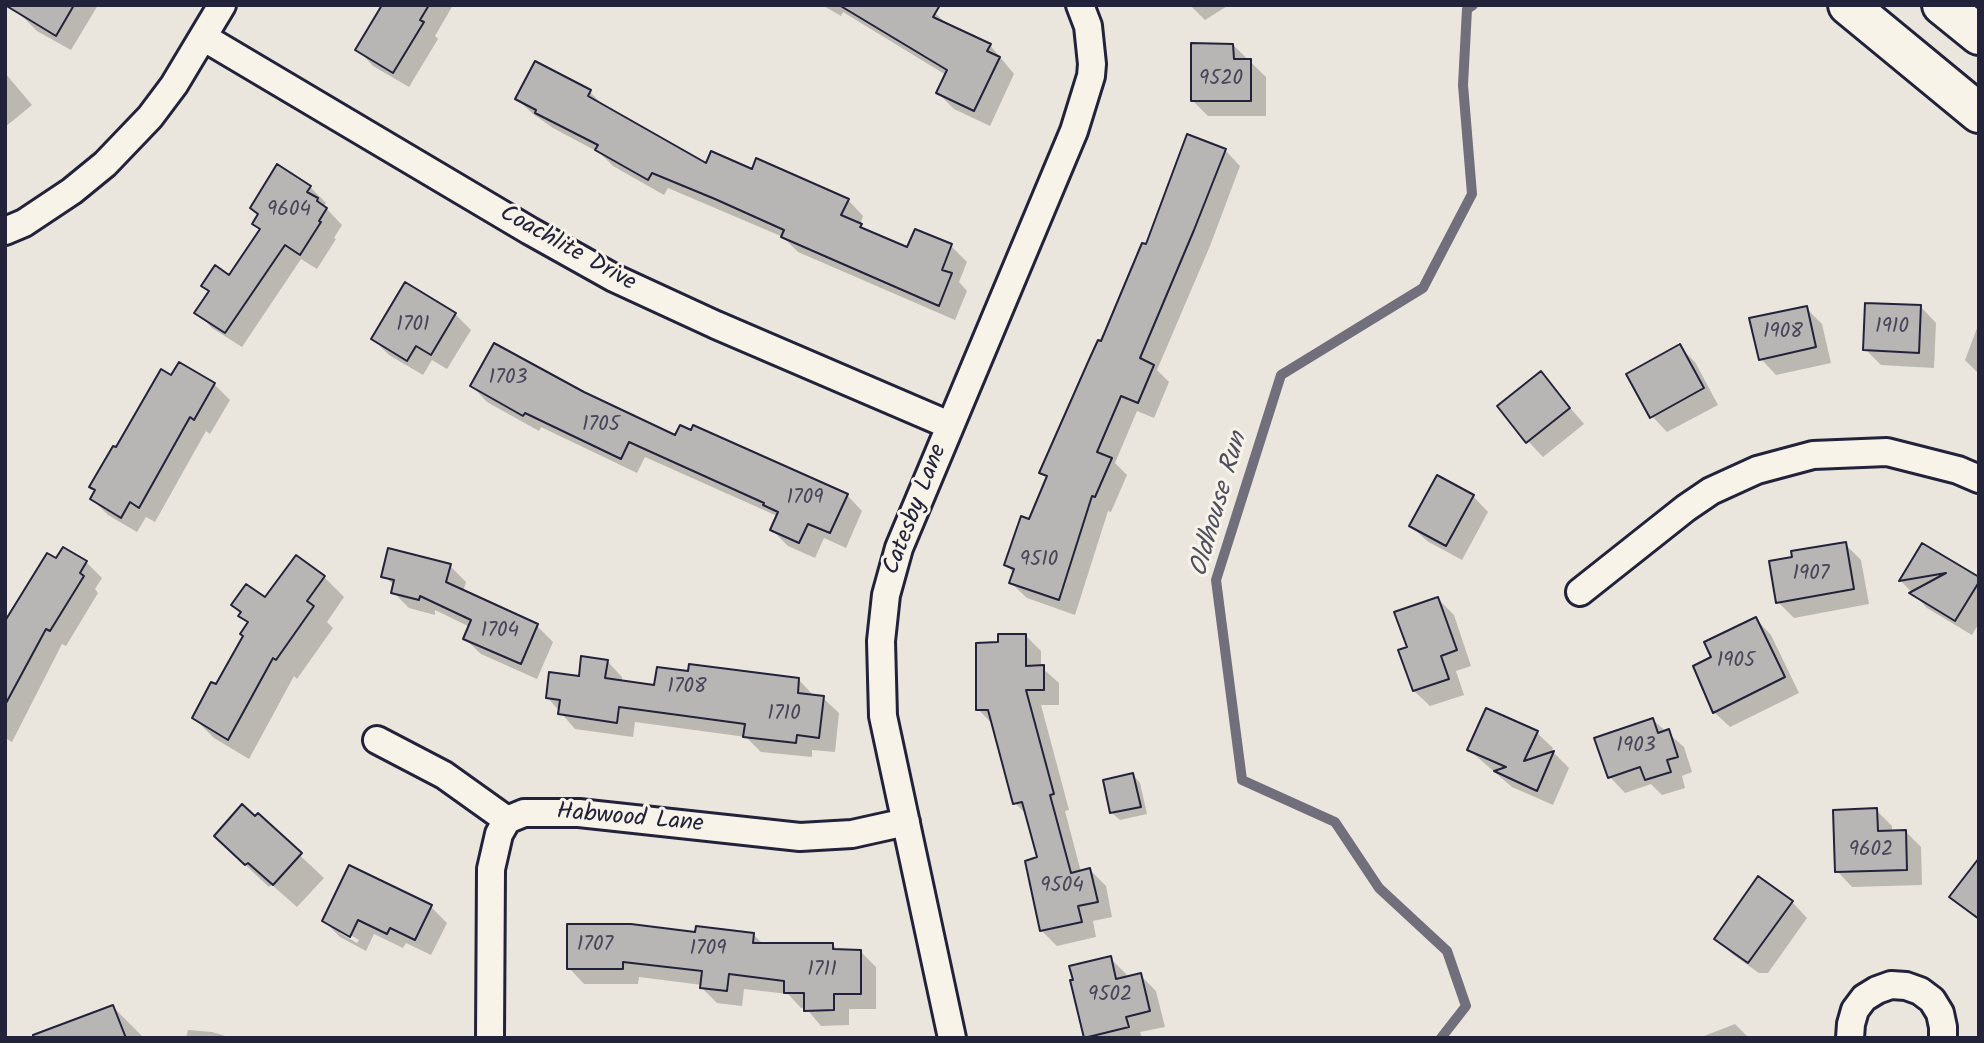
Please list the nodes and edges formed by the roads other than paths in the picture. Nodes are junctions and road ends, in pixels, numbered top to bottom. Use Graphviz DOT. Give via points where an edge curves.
graph roads {
  1 [pos="222,5"];
  2 [pos="1080,5"];
  3 [pos="1848,5"];
  4 [pos="1942,5"];
  5 [pos="1979,36"];
  6 [pos="203,37"];
  7 [pos="1979,113"];
  8 [pos="5,231"];
  9 [pos="949,425"];
  10 [pos="1979,479"];
  11 [pos="1580,592"];
  12 [pos="377,740"];
  13 [pos="507,820"];
  14 [pos="906,822"];
  15 [pos="490,1038"];
  16 [pos="952,1038"];
  17 [pos="1850,1038"];
  18 [pos="1943,1038"];
  1 -- 6 [label="street"];
  2 -- 9 [label="street, Catesby Lane" via="1088,26 1092,64 1074,131"];
  3 -- 7 [label="main road"];
  4 -- 5 [label="main road"];
  6 -- 8 [label="street" via="150,117 105,164"];
  6 -- 9 [label="street, Coachlite Drive" via="614,278"];
  9 -- 14 [label="street, Catesby Lane" via="898,548 881,640 883,716"];
  10 -- 11 [label="street" via="1887,452 1813,455 1757,470 1686,508"];
  12 -- 13 [label="street" via="444,775"];
  13 -- 14 [label="street, Habwood Lane" via="524,813 579,813 800,836 852,834"];
  13 -- 15 [label="street" via="491,869"];
  14 -- 16 [label="street, Catesby Lane"];
  17 -- 18 [label="street" via="1855,1010 1864,998 1891,985 1920,991 1932,1000 1940,1013"];
}
